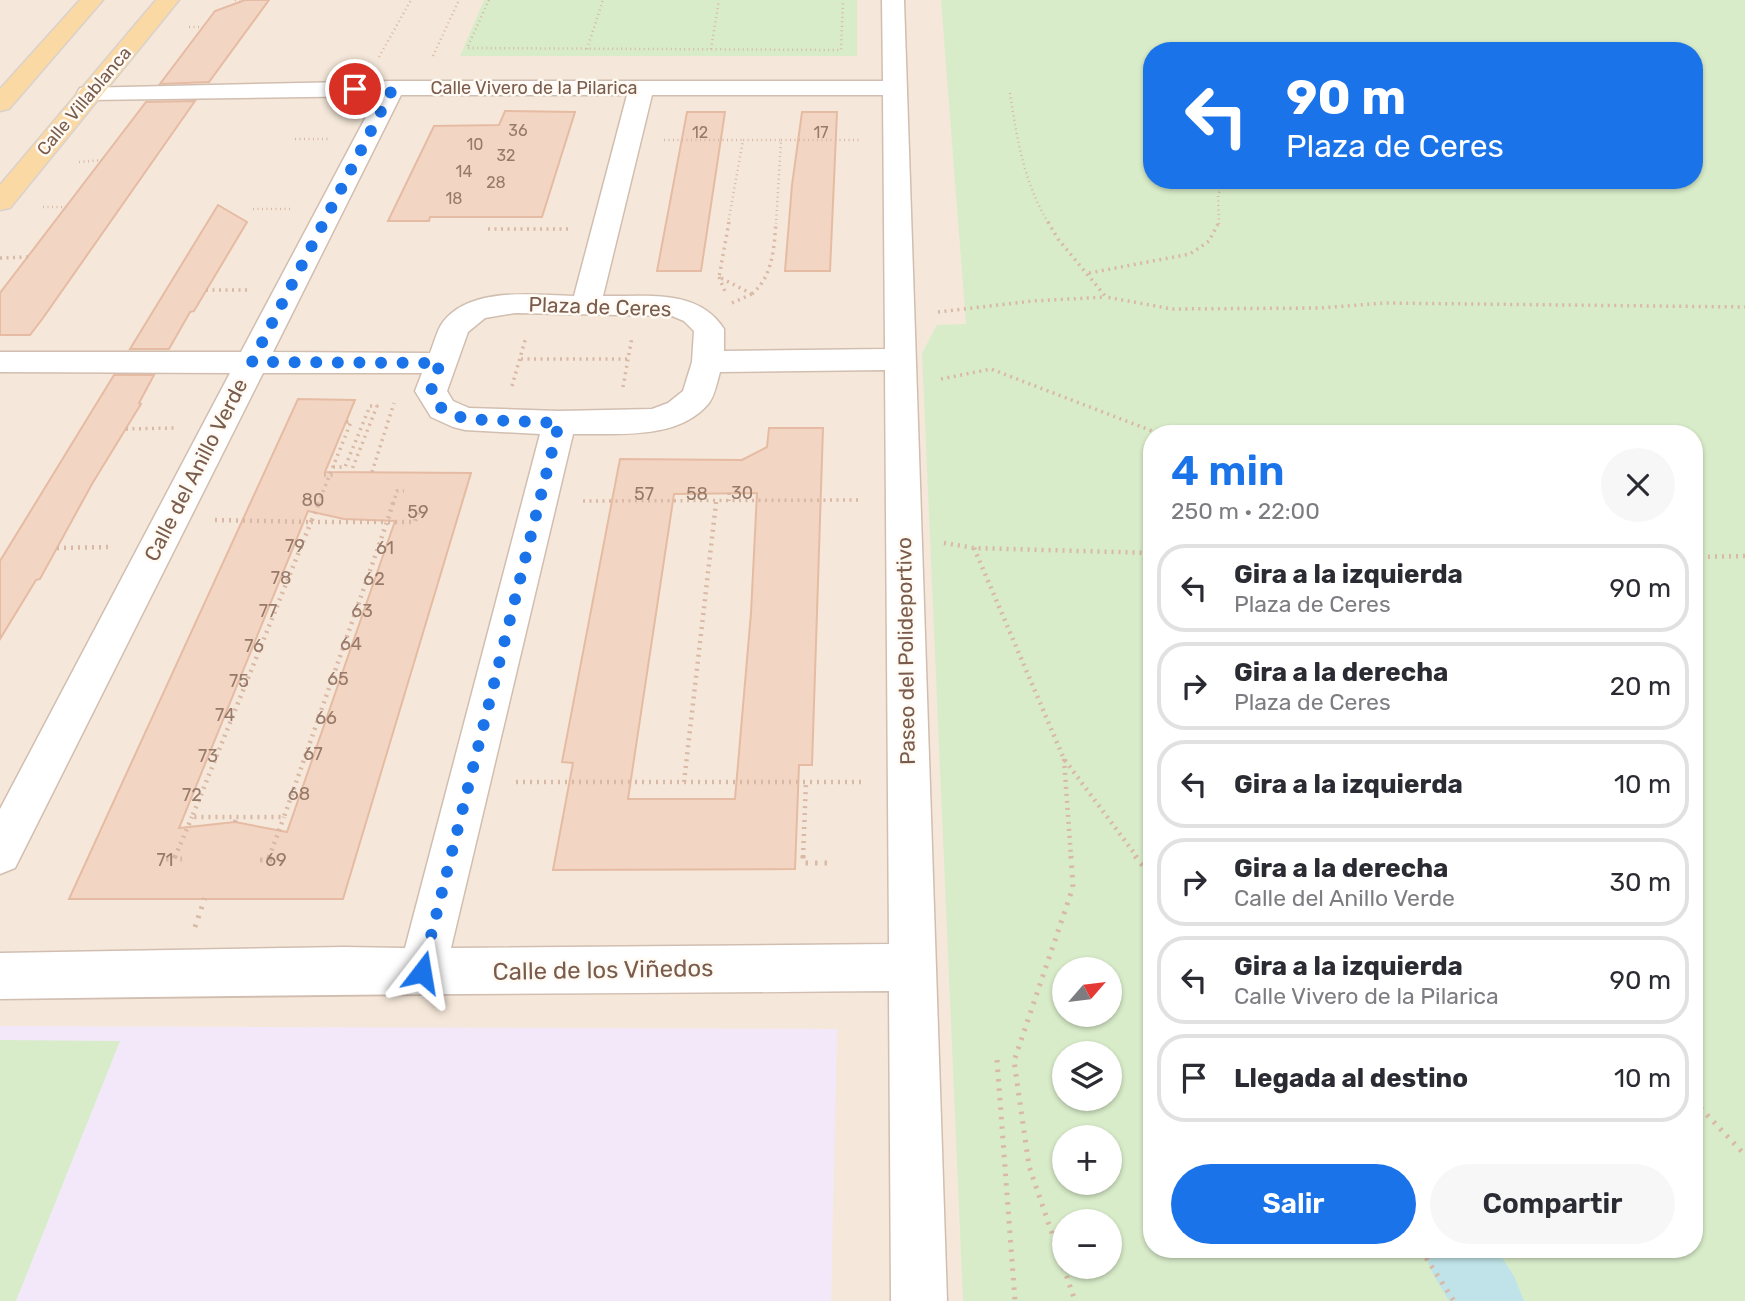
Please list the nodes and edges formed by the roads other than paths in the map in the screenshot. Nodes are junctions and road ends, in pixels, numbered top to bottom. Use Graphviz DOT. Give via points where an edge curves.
graph roads {
  1 [pos="92,0"];
  2 [pos="168,0"];
  3 [pos="893,0"];
  4 [pos="384,77"];
  5 [pos="894,88"];
  6 [pos="641,89"];
  7 [pos="89,93"];
  8 [pos="0,104"];
  9 [pos="0,202"];
  10 [pos="586,306"];
  11 [pos="0,362"];
  12 [pos="252,362"];
  13 [pos="708,362"];
  14 [pos="440,363"];
  15 [pos="899,373"];
  16 [pos="559,423"];
  17 [pos="0,853"];
  18 [pos="913,967"];
  19 [pos="422,972"];
  20 [pos="0,976"];
  21 [pos="919,1301"];
  1 -- 8 [label="main road"];
  2 -- 7 [label="main road, Calle Villablanca"];
  3 -- 5 [label="street, Paseo del Polideportivo"];
  4 -- 6 [label="street, Calle Vivero de la Pilarica"];
  4 -- 7 [label="street, Calle Vivero de la Pilarica"];
  4 -- 12 [label="street, Calle del Anillo Verde"];
  5 -- 6 [label="street, Calle Vivero de la Pilarica"];
  5 -- 15 [label="street, Paseo del Polideportivo"];
  6 -- 10 [label="street"];
  7 -- 9 [label="main road, Calle Villablanca"];
  10 -- 13 [label="street, Plaza de Ceres" via="674,307 695,314 709,329"];
  10 -- 14 [label="street, Plaza de Ceres" via="515,304 476,310 455,327"];
  11 -- 12 [label="street"];
  12 -- 14 [label="street"];
  12 -- 17 [label="street, Calle del Anillo Verde"];
  13 -- 15 [label="street"];
  13 -- 16 [label="street, Plaza de Ceres" via="697,396 679,411 654,421"];
  14 -- 16 [label="street, Plaza de Ceres" via="431,391 442,409 465,419"];
  15 -- 18 [label="street, Paseo del Polideportivo"];
  16 -- 19 [label="street"];
  18 -- 19 [label="street, Calle de los Viñedos"];
  18 -- 21 [label="street, Paseo del Polideportivo"];
  19 -- 20 [label="street, Calle de los Viñedos"];
}
